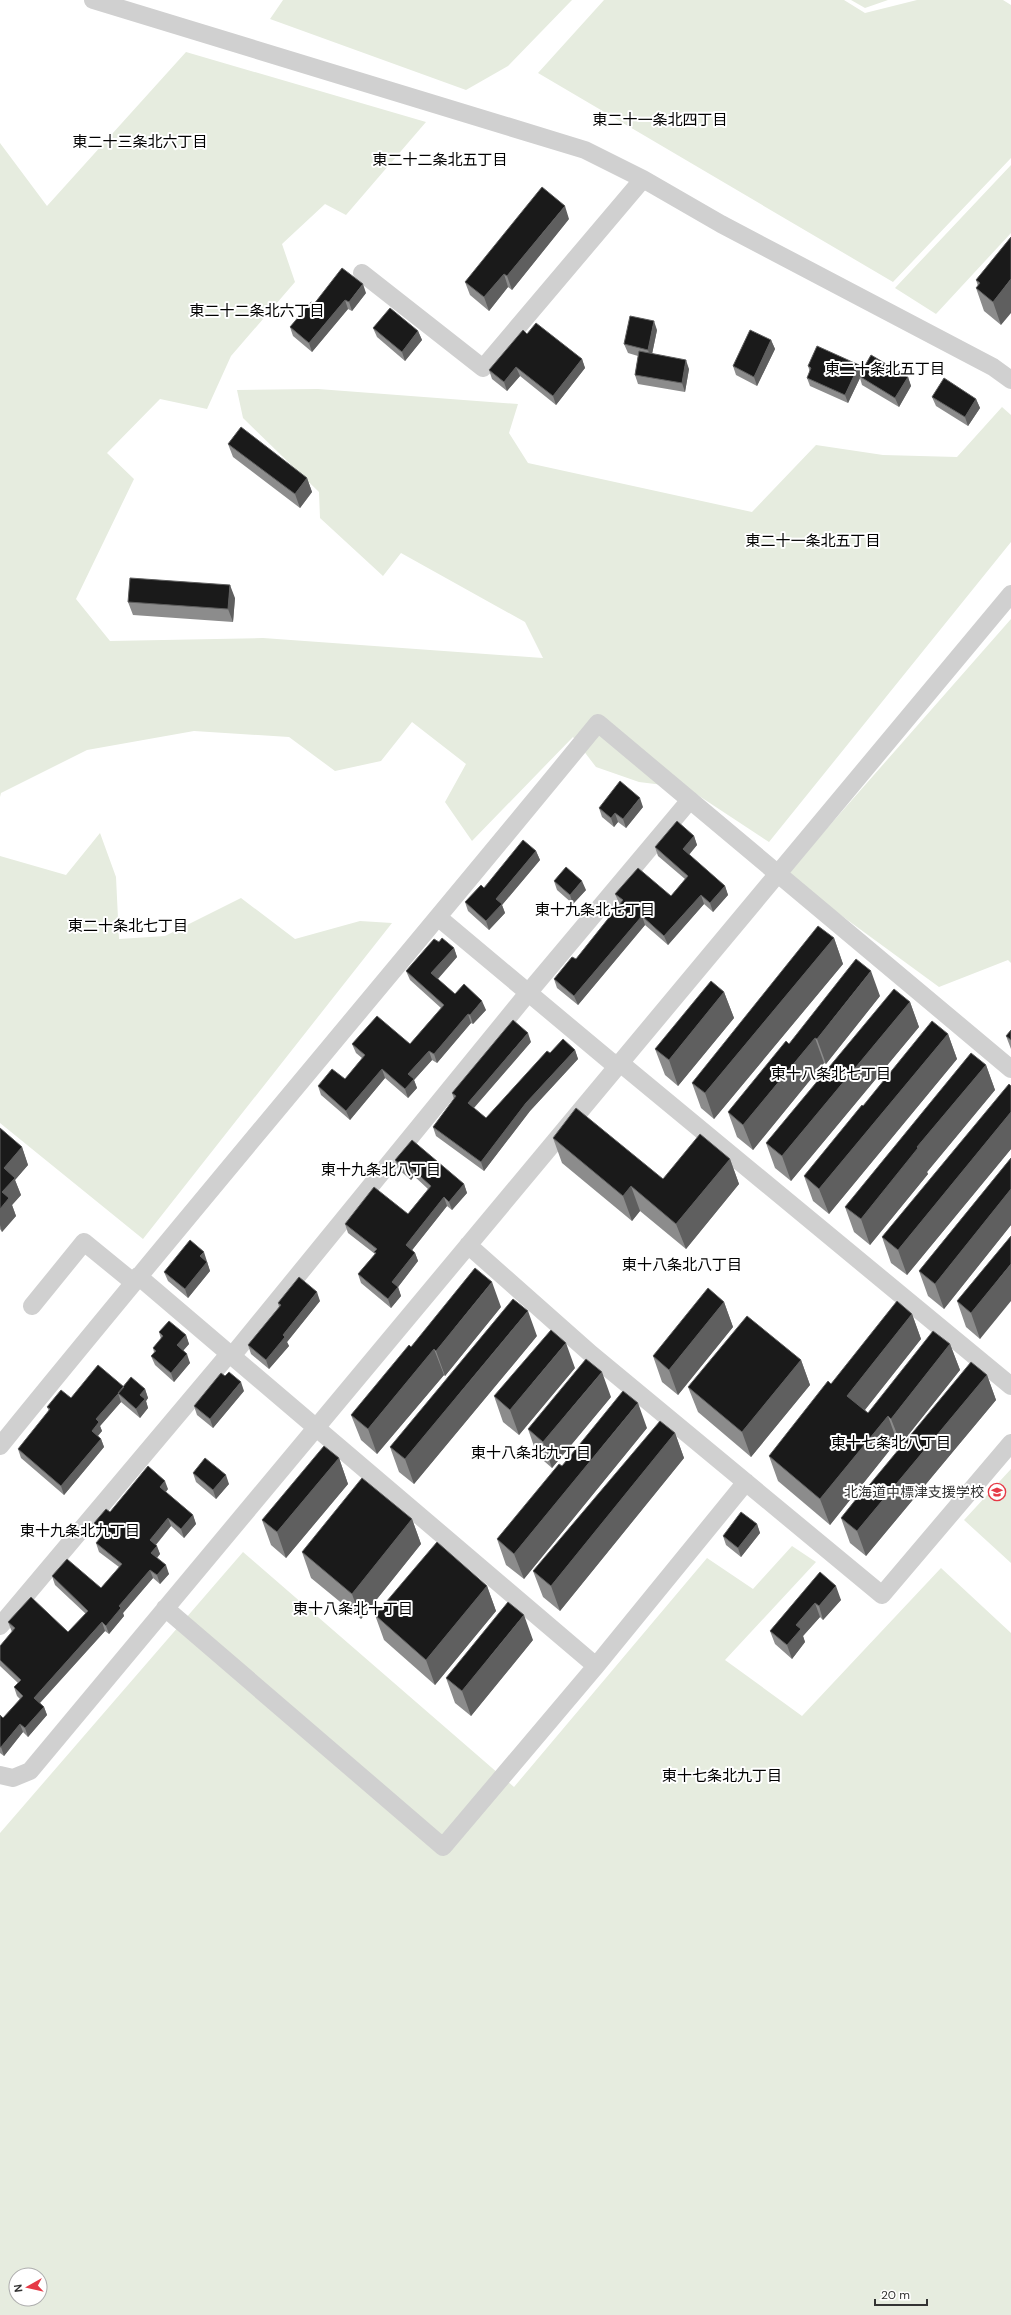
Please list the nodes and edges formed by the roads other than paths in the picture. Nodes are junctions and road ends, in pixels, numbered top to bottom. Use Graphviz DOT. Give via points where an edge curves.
graph roads {
  1 [pos="93,0"];
  2 [pos="643,179"];
  3 [pos="362,273"];
  4 [pos="1011,380"];
  5 [pos="1011,594"];
  6 [pos="690,800"];
  7 [pos="777,874"];
  8 [pos="439,918"];
  9 [pos="528,992"];
  10 [pos="618,1064"];
  11 [pos="1011,1069"];
  12 [pos="468,1245"];
  13 [pos="136,1279"];
  14 [pos="32,1306"];
  15 [pos="231,1355"];
  16 [pos="1011,1386"];
  17 [pos="317,1428"];
  18 [pos="1011,1443"];
  19 [pos="0,1446"];
  20 [pos="746,1482"];
  21 [pos="165,1608"];
  22 [pos="0,1626"];
  23 [pos="596,1666"];
  24 [pos="0,1775"];
  1 -- 2 [label="street" via="585,150"];
  2 -- 3 [label="street" via="483,368"];
  2 -- 4 [label="street" via="721,224 993,367"];
  5 -- 7 [label="street"];
  6 -- 7 [label="street"];
  6 -- 8 [label="street" via="598,723"];
  6 -- 9 [label="street"];
  7 -- 10 [label="street"];
  7 -- 11 [label="street"];
  8 -- 9 [label="street"];
  8 -- 13 [label="street"];
  9 -- 10 [label="street"];
  9 -- 15 [label="street"];
  10 -- 12 [label="street"];
  10 -- 16 [label="street"];
  12 -- 17 [label="street"];
  12 -- 20 [label="street" via="591,1354"];
  13 -- 14 [label="street" via="84,1242"];
  13 -- 15 [label="street"];
  13 -- 19 [label="street"];
  15 -- 17 [label="street"];
  15 -- 22 [label="street"];
  17 -- 21 [label="street"];
  17 -- 23 [label="street"];
  18 -- 20 [label="street" via="882,1596"];
  20 -- 23 [label="street"];
  21 -- 23 [label="street" via="443,1847"];
  21 -- 24 [label="street" via="30,1771 13,1778"];
}
